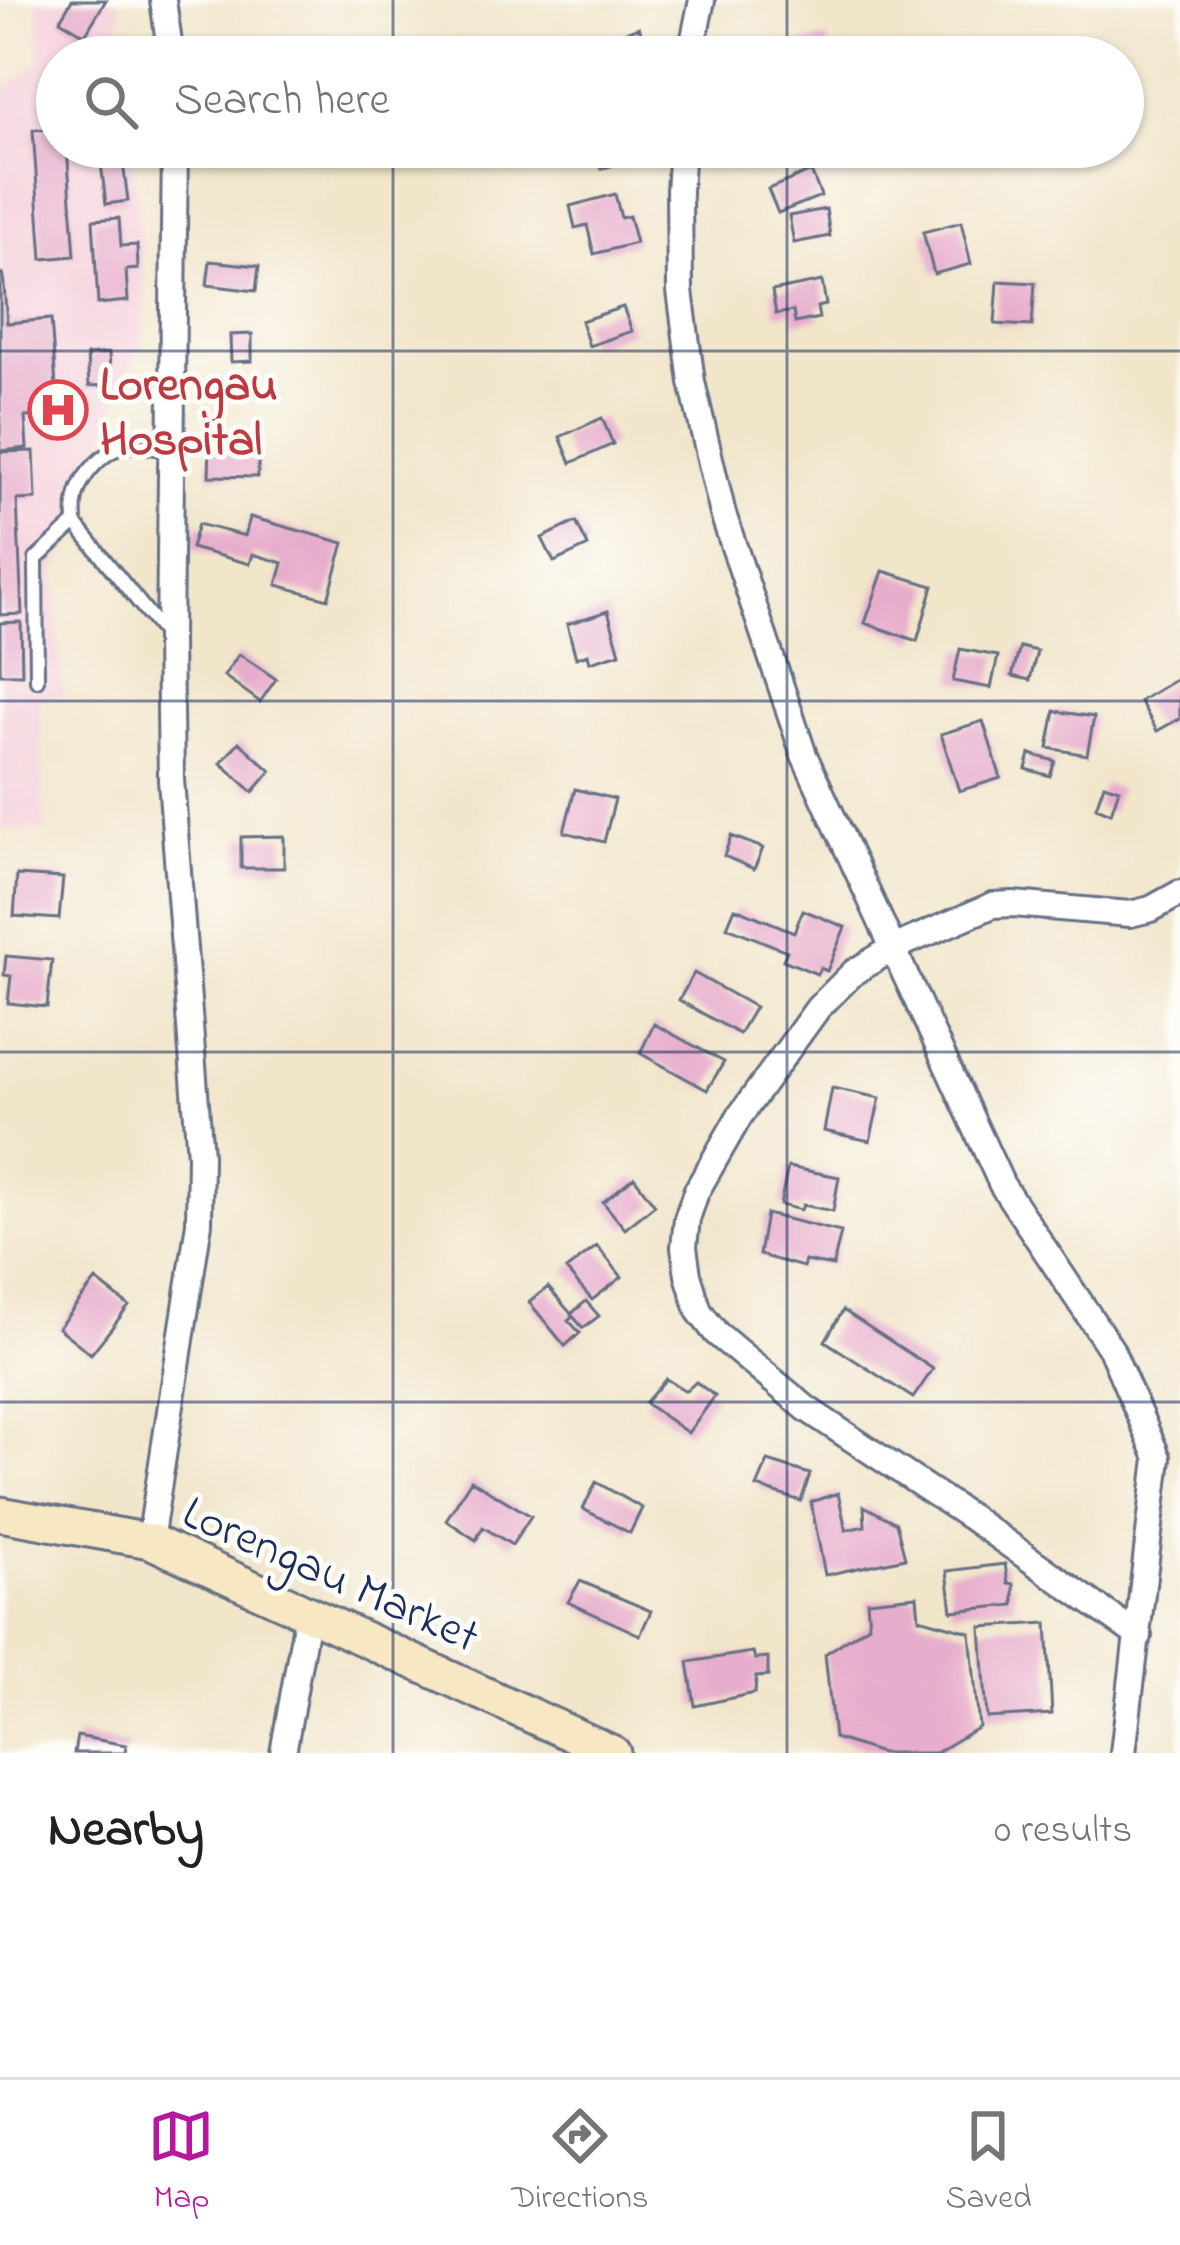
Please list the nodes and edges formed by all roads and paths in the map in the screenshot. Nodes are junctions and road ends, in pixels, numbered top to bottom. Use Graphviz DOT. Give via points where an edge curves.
graph roads {
  1 [pos="163,0"];
  2 [pos="702,0"];
  3 [pos="168,36"];
  4 [pos="694,36"];
  5 [pos="175,168"];
  6 [pos="681,168"];
  7 [pos="172,452"];
  8 [pos="75,523"];
  9 [pos="169,639"];
  10 [pos="37,680"];
  11 [pos="1180,892"];
  12 [pos="893,948"];
  13 [pos="0,1514"];
  14 [pos="150,1541"];
  15 [pos="308,1612"];
  16 [pos="1139,1636"];
  17 [pos="283,1753"];
  18 [pos="614,1753"];
  19 [pos="1123,1753"];
  1 -- 3 [label="street"];
  2 -- 4 [label="street"];
  5 -- 7 [label="street"];
  6 -- 12 [label="street" via="680,291 723,514 804,754"];
  7 -- 8 [label="lane" via="133,446 105,456 81,484"];
  7 -- 9 [label="street"];
  8 -- 9 [label="lane"];
  8 -- 10 [label="lane" via="37,559"];
  9 -- 14 [label="street" via="199,1223"];
  11 -- 12 [label="street" via="1130,914 993,905"];
  12 -- 16 [label="street" via="1002,1185 1111,1349 1158,1458"];
  12 -- 16 [label="street" via="854,971 818,1009 696,1192 684,1247 699,1311 808,1409"];
  13 -- 14 [label="main road, Lorengau Market"];
  14 -- 15 [label="main road, Lorengau Market"];
  15 -- 17 [label="street"];
  15 -- 18 [label="main road, Lorengau Market"];
  16 -- 19 [label="street"];
}
